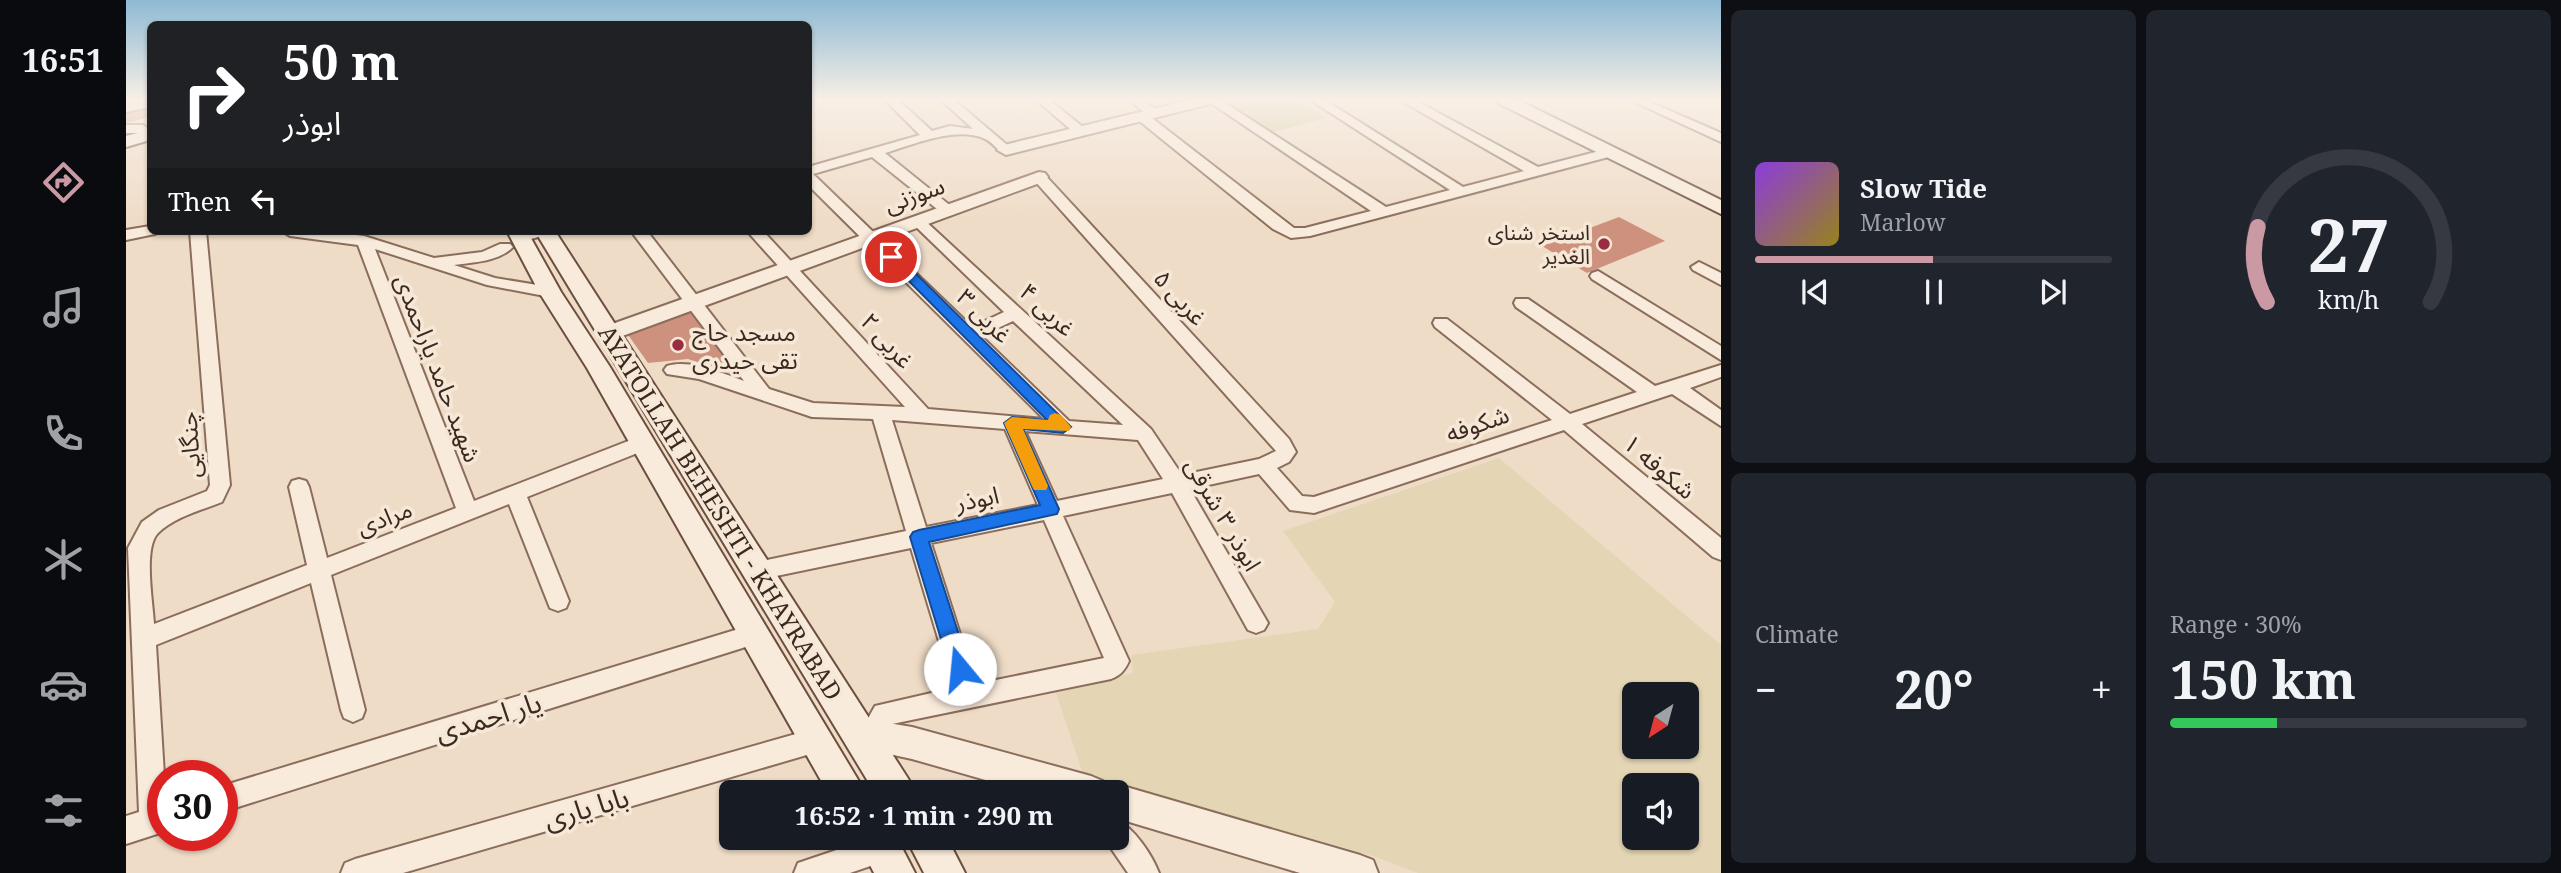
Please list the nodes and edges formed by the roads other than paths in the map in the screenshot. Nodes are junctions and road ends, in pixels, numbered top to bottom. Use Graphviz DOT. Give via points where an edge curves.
graph roads {
  1 [pos="917,140"];
  2 [pos="994,140"];
  3 [pos="1047,140"];
  4 [pos="1176,140"];
  5 [pos="1274,140"];
  6 [pos="1379,140"];
  7 [pos="1478,140"];
  8 [pos="1586,140"];
  9 [pos="1609,140"];
  10 [pos="1006,150"];
  11 [pos="1611,152"];
  12 [pos="876,153"];
  13 [pos="812,170"];
  14 [pos="1536,172"];
  15 [pos="1039,177"];
  16 [pos="812,181"];
  17 [pos="1462,192"];
  18 [pos="1721,194"];
  19 [pos="1721,208"];
  20 [pos="947,210"];
  21 [pos="1383,212"];
  22 [pos="917,221"];
  23 [pos="147,232"];
  24 [pos="126,235"];
  25 [pos="198,235"];
  26 [pos="320,235"];
  27 [pos="526,235"];
  28 [pos="642,235"];
  29 [pos="759,235"];
  30 [pos="872,237"];
  31 [pos="364,241"];
  32 [pos="432,263"];
  33 [pos="1699,267"];
  34 [pos="788,268"];
  35 [pos="1598,276"];
  36 [pos="1720,279"];
  37 [pos="550,292"];
  38 [pos="695,302"];
  39 [pos="1522,303"];
  40 [pos="1017,313"];
  41 [pos="1441,323"];
  42 [pos="609,333"];
  43 [pos="970,334"];
  44 [pos="583,343"];
  45 [pos="1721,354"];
  46 [pos="673,370"];
  47 [pos="1721,371"];
  48 [pos="1674,386"];
  49 [pos="762,392"];
  50 [pos="1652,393"];
  51 [pos="880,413"];
  52 [pos="923,415"];
  53 [pos="1721,419"];
  54 [pos="1566,421"];
  55 [pos="1012,423"];
  56 [pos="1063,427"];
  57 [pos="1144,434"];
  58 [pos="683,451"];
  59 [pos="1286,452"];
  60 [pos="649,453"];
  61 [pos="1263,466"];
  62 [pos="1177,484"];
  63 [pos="299,487"];
  64 [pos="515,494"];
  65 [pos="1051,509"];
  66 [pos="468,512"];
  67 [pos="919,537"];
  68 [pos="1721,551"];
  69 [pos="321,570"];
  70 [pos="757,570"];
  71 [pos="558,601"];
  72 [pos="1256,623"];
  73 [pos="755,634"];
  74 [pos="144,639"];
  75 [pos="968,695"];
  76 [pos="353,709"];
  77 [pos="871,736"];
  78 [pos="817,740"];
  79 [pos="153,760"];
  80 [pos="840,780"];
  81 [pos="890,780"];
  82 [pos="1045,780"];
  83 [pos="238,794"];
  84 [pos="1129,804"];
  85 [pos="147,823"];
  86 [pos="126,830"];
  87 [pos="932,850"];
  88 [pos="1128,850"];
  89 [pos="884,853"];
  90 [pos="355,873"];
  91 [pos="808,873"];
  92 [pos="946,873"];
  93 [pos="1145,873"];
  94 [pos="1360,873"];
  1 -- 12 [label="street"];
  2 -- 10 [label="street"];
  3 -- 10 [label="street"];
  4 -- 21 [label="street" via="1292,233"];
  5 -- 21 [label="street"];
  6 -- 17 [label="street"];
  7 -- 14 [label="street"];
  8 -- 11 [label="main road"];
  9 -- 18 [label="main road"];
  10 -- 15 [label="street"];
  11 -- 14 [label="street"];
  11 -- 19 [label="main road"];
  12 -- 13 [label="street"];
  12 -- 20 [label="street"];
  14 -- 17 [label="street"];
  15 -- 20 [label="street, سوزنی"];
  15 -- 59 [label="street, غربی ۵"];
  16 -- 30 [label="street, غربی ۳"];
  17 -- 21 [label="street"];
  20 -- 22 [label="street, سوزنی"];
  22 -- 30 [label="street, سوزنی"];
  22 -- 40 [label="street, غربی ۴"];
  23 -- 24 [label="street"];
  25 -- 74 [label="street, چنگایی" via="220,485 215,496 149,528 139,548"];
  26 -- 31 [label="street"];
  27 -- 32 [label="street" via="485,256"];
  27 -- 37 [label="main road, AYATOLLAH BEHESHTI - KHAYRABAD"];
  27 -- 42 [label="main road, AYATOLLAH BEHESHTI - KHAYRABAD"];
  28 -- 38 [label="street"];
  29 -- 34 [label="street, غربی ۲"];
  30 -- 34 [label="street, سوزنی"];
  30 -- 43 [label="street, غربی ۳"];
  31 -- 32 [label="street"];
  31 -- 66 [label="street, شهید حامد یاراحمدی"];
  32 -- 37 [label="street" via="493,282"];
  33 -- 36 [label="street"];
  34 -- 38 [label="street, سوزنی"];
  34 -- 52 [label="street, غربی ۲"];
  35 -- 45 [label="street"];
  37 -- 44 [label="main road, AYATOLLAH BEHESHTI - KHAYRABAD"];
  38 -- 42 [label="street, سوزنی"];
  38 -- 49 [label="street"];
  39 -- 50 [label="street"];
  40 -- 43 [label="street"];
  40 -- 57 [label="street, غربی ۴"];
  41 -- 54 [label="street, شکوفه ۱"];
  42 -- 44 [label="main road"];
  42 -- 58 [label="main road, AYATOLLAH BEHESHTI - KHAYRABAD"];
  43 -- 56 [label="street, غربی ۳"];
  44 -- 60 [label="main road, AYATOLLAH BEHESHTI - KHAYRABAD"];
  46 -- 49 [label="street" via="701,373"];
  47 -- 48 [label="street, شکوفه"];
  48 -- 50 [label="street, شکوفه"];
  48 -- 53 [label="street"];
  49 -- 51 [label="street" via="812,410"];
  50 -- 54 [label="street, شکوفه"];
  51 -- 52 [label="street"];
  51 -- 67 [label="street"];
  52 -- 55 [label="street"];
  54 -- 61 [label="street, شکوفه" via="1314,505 1297,504"];
  54 -- 68 [label="street, شکوفه ۱"];
  55 -- 56 [label="street"];
  55 -- 65 [label="street"];
  56 -- 57 [label="street"];
  57 -- 62 [label="street, ابوذر ۳ شرقی"];
  58 -- 60 [label="main road"];
  58 -- 70 [label="main road, AYATOLLAH BEHESHTI - KHAYRABAD"];
  59 -- 61 [label="street, ابوذر"];
  60 -- 64 [label="street, مرادی"];
  60 -- 73 [label="main road, AYATOLLAH BEHESHTI - KHAYRABAD"];
  61 -- 62 [label="street, ابوذر"];
  62 -- 65 [label="street, ابوذر"];
  62 -- 72 [label="street, ابوذر ۳ شرقی"];
  63 -- 69 [label="street"];
  64 -- 66 [label="street, مرادی"];
  64 -- 71 [label="street"];
  65 -- 67 [label="street, ابوذر"];
  65 -- 75 [label="street" via="1117,661 1111,668"];
  66 -- 69 [label="street, مرادی"];
  67 -- 70 [label="street, ابوذر"];
  67 -- 75 [label="street"];
  69 -- 74 [label="street, مرادی"];
  69 -- 76 [label="street"];
  70 -- 77 [label="main road, AYATOLLAH BEHESHTI - KHAYRABAD"];
  73 -- 78 [label="main road, AYATOLLAH BEHESHTI - KHAYRABAD"];
  73 -- 83 [label="street, یار احمدی"];
  74 -- 79 [label="street, چنگایی"];
  75 -- 77 [label="street" via="884,714"];
  77 -- 81 [label="main road, AYATOLLAH BEHESHTI - KHAYRABAD"];
  77 -- 82 [label="street"];
  78 -- 80 [label="main road, AYATOLLAH BEHESHTI - KHAYRABAD"];
  78 -- 90 [label="street, بابا یاری"];
  84 -- 94 [label="street"];
  85 -- 86 [label="street"];
  87 -- 92 [label="main road"];
  88 -- 93 [label="street"];
  89 -- 91 [label="street"];
}
